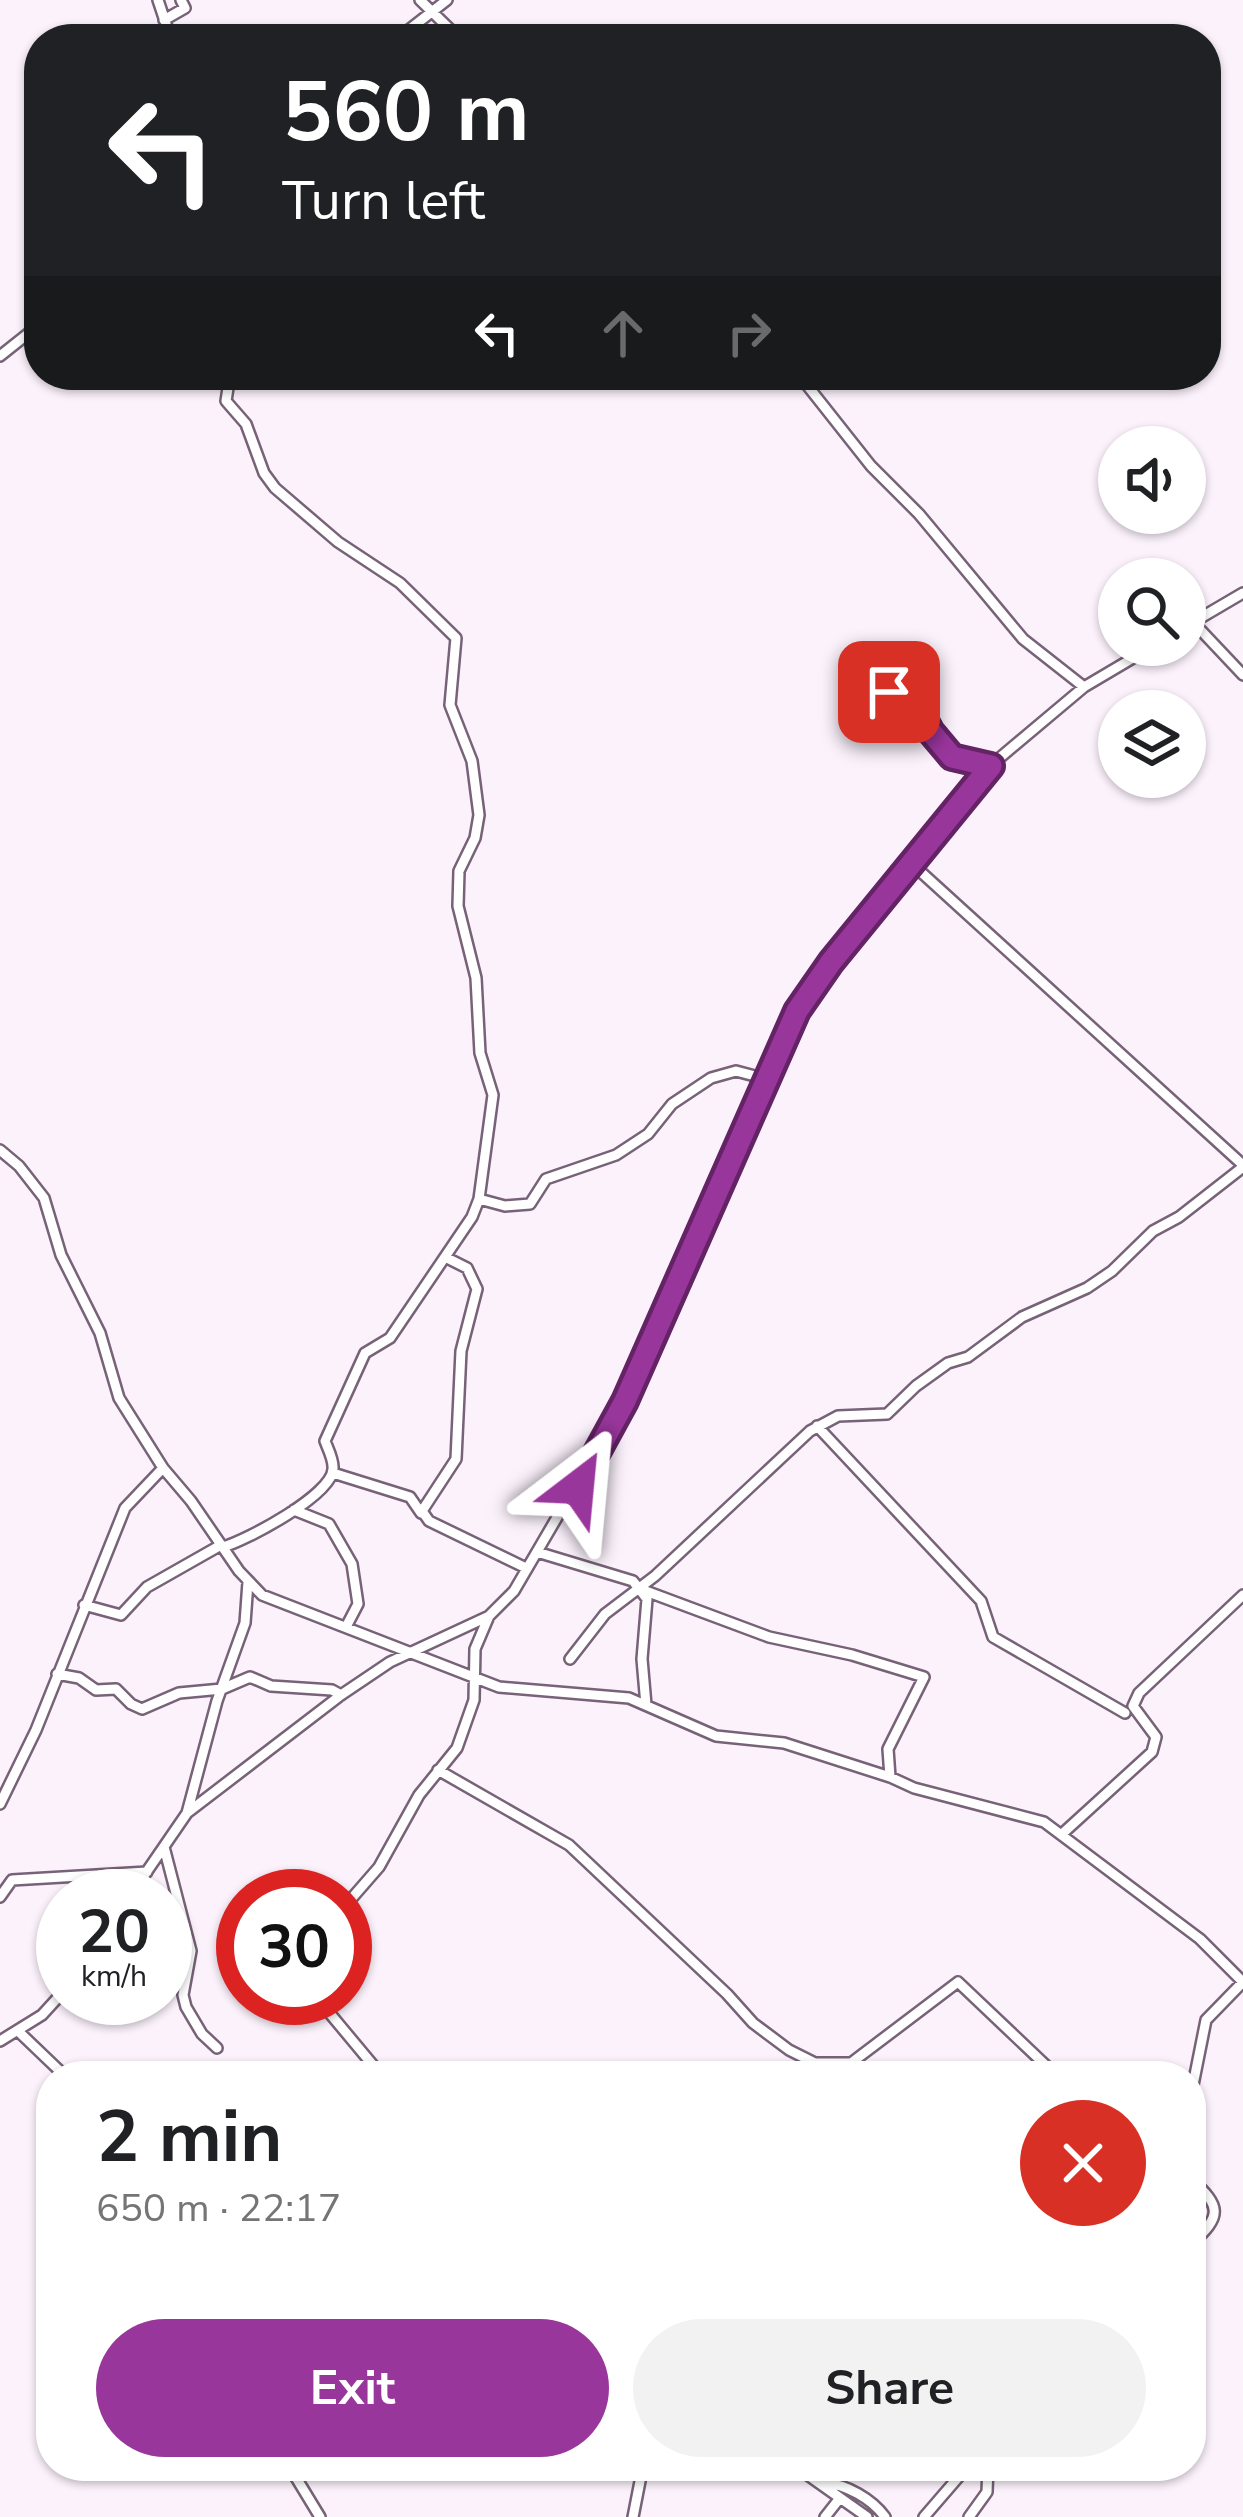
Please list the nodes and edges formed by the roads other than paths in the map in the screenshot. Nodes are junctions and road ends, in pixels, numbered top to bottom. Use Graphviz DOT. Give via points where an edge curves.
graph roads {
  1 [pos="158,0"];
  2 [pos="181,0"];
  3 [pos="420,0"];
  4 [pos="447,0"];
  5 [pos="432,13"];
  6 [pos="164,20"];
  7 [pos="165,24"];
  8 [pos="418,24"];
  9 [pos="444,24"];
  10 [pos="24,337"];
  11 [pos="0,356"];
  12 [pos="228,390"];
  13 [pos="811,390"];
  14 [pos="1243,593"];
  15 [pos="1206,615"];
  16 [pos="1206,641"];
  17 [pos="1120,666"];
  18 [pos="1243,675"];
  19 [pos="1084,687"];
  20 [pos="881,696"];
  21 [pos="991,766"];
  22 [pos="911,863"];
  23 [pos="766,1079"];
  24 [pos="0,1150"];
  25 [pos="1243,1166"];
  26 [pos="479,1199"];
  27 [pos="447,1258"];
  28 [pos="817,1426"];
  29 [pos="163,1468"];
  30 [pos="333,1473"];
  31 [pos="294,1510"];
  32 [pos="425,1517"];
  33 [pos="222,1546"];
  34 [pos="537,1552"];
  35 [pos="526,1568"];
  36 [pos="248,1582"];
  37 [pos="641,1588"];
  38 [pos="1243,1595"];
  39 [pos="84,1605"];
  40 [pos="490,1616"];
  41 [pos="346,1627"];
  42 [pos="414,1651"];
  43 [pos="570,1659"];
  44 [pos="57,1674"];
  45 [pos="475,1679"];
  46 [pos="222,1689"];
  47 [pos="341,1695"];
  48 [pos="646,1705"];
  49 [pos="1125,1713"];
  50 [pos="437,1770"];
  51 [pos="890,1777"];
  52 [pos="0,1804"];
  53 [pos="187,1813"];
  54 [pos="1062,1834"];
  55 [pos="164,1846"];
  56 [pos="149,1869"];
  57 [pos="372,1875"];
  58 [pos="36,1879"];
  59 [pos="0,1897"];
  60 [pos="36,2019"];
  61 [pos="340,2025"];
  62 [pos="18,2031"];
  63 [pos="0,2041"];
  64 [pos="217,2048"];
  65 [pos="49,2061"];
  66 [pos="370,2061"];
  67 [pos="818,2061"];
  68 [pos="852,2061"];
  69 [pos="1041,2061"];
  70 [pos="1198,2061"];
  71 [pos="1206,2193"];
  72 [pos="1206,2226"];
  73 [pos="298,2481"];
  74 [pos="640,2481"];
  75 [pos="817,2481"];
  76 [pos="955,2481"];
  77 [pos="987,2481"];
  78 [pos="820,2483"];
  79 [pos="840,2498"];
  80 [pos="320,2517"];
  81 [pos="633,2517"];
  82 [pos="825,2517"];
  83 [pos="867,2517"];
  84 [pos="885,2517"];
  85 [pos="924,2517"];
  86 [pos="969,2517"];
  1 -- 6 [label="street"];
  2 -- 6 [label="street" via="184,8"];
  3 -- 5 [label="street"];
  4 -- 5 [label="street"];
  5 -- 8 [label="street"];
  5 -- 9 [label="street"];
  6 -- 7 [label="street"];
  10 -- 11 [label="street"];
  12 -- 26 [label="street" via="226,401 246,424 269,482 400,583 456,638 449,704 472,760 479,815 459,871 458,906 493,1096"];
  13 -- 19 [label="street" via="1023,639"];
  14 -- 15 [label="street"];
  16 -- 18 [label="street"];
  17 -- 19 [label="street"];
  19 -- 21 [label="street"];
  20 -- 21 [label="street" via="916,704 952,757"];
  21 -- 22 [label="street"];
  22 -- 23 [label="street" via="812,988"];
  22 -- 25 [label="street"];
  23 -- 26 [label="street" via="736,1071 711,1078 616,1155 546,1179 530,1204"];
  23 -- 34 [label="street" via="625,1401"];
  24 -- 29 [label="street" via="44,1198 119,1399"];
  25 -- 28 [label="street" via="1088,1288 1022,1317 887,1414 838,1416"];
  26 -- 27 [label="street"];
  27 -- 30 [label="street" via="390,1338 365,1353 325,1441"];
  27 -- 32 [label="street" via="466,1268 477,1289 461,1351 456,1459 424,1505"];
  28 -- 37 [label="street"];
  28 -- 49 [label="street" via="981,1601 993,1637"];
  29 -- 33 [label="street"];
  29 -- 39 [label="street" via="125,1508"];
  30 -- 31 [label="street"];
  30 -- 32 [label="street" via="410,1497"];
  31 -- 33 [label="street"];
  31 -- 41 [label="street" via="329,1524 352,1564 358,1604"];
  32 -- 35 [label="street"];
  33 -- 36 [label="street"];
  33 -- 39 [label="street" via="147,1587 121,1615"];
  34 -- 35 [label="street"];
  34 -- 37 [label="street"];
  35 -- 40 [label="street"];
  36 -- 41 [label="street" via="267,1598"];
  36 -- 46 [label="street" via="245,1623"];
  37 -- 43 [label="street" via="605,1614"];
  37 -- 48 [label="street"];
  37 -- 51 [label="street" via="769,1637 924,1677 888,1749"];
  38 -- 54 [label="street" via="1139,1693 1133,1706 1156,1736 1152,1752"];
  39 -- 44 [label="street"];
  40 -- 42 [label="street"];
  40 -- 45 [label="street"];
  41 -- 42 [label="street"];
  42 -- 45 [label="street"];
  42 -- 47 [label="street"];
  44 -- 46 [label="street" via="95,1690 116,1689 142,1708"];
  44 -- 52 [label="street"];
  45 -- 48 [label="street"];
  45 -- 50 [label="street" via="465,1730"];
  46 -- 47 [label="street" via="250,1677"];
  46 -- 53 [label="street"];
  47 -- 53 [label="street"];
  48 -- 51 [label="street" via="716,1736 784,1743"];
  50 -- 57 [label="street"];
  50 -- 67 [label="street" via="568,1845 753,2023"];
  51 -- 54 [label="street"];
  53 -- 55 [label="street"];
  54 -- 70 [label="street" via="1243,1982 1206,2020"];
  55 -- 56 [label="street"];
  55 -- 64 [label="street" via="191,1951 186,2007"];
  58 -- 59 [label="street" via="12,1880"];
  60 -- 62 [label="street"];
  61 -- 66 [label="street"];
  62 -- 63 [label="street"];
  62 -- 65 [label="street"];
  68 -- 69 [label="street" via="958,1982"];
  71 -- 72 [label="street" via="1216,2207"];
  73 -- 80 [label="street"];
  74 -- 81 [label="street"];
  75 -- 78 [label="street"];
  76 -- 85 [label="street"];
  77 -- 86 [label="street"];
  78 -- 79 [label="street"];
  78 -- 84 [label="street" via="848,2489"];
  79 -- 82 [label="street"];
  79 -- 83 [label="street"];
}
